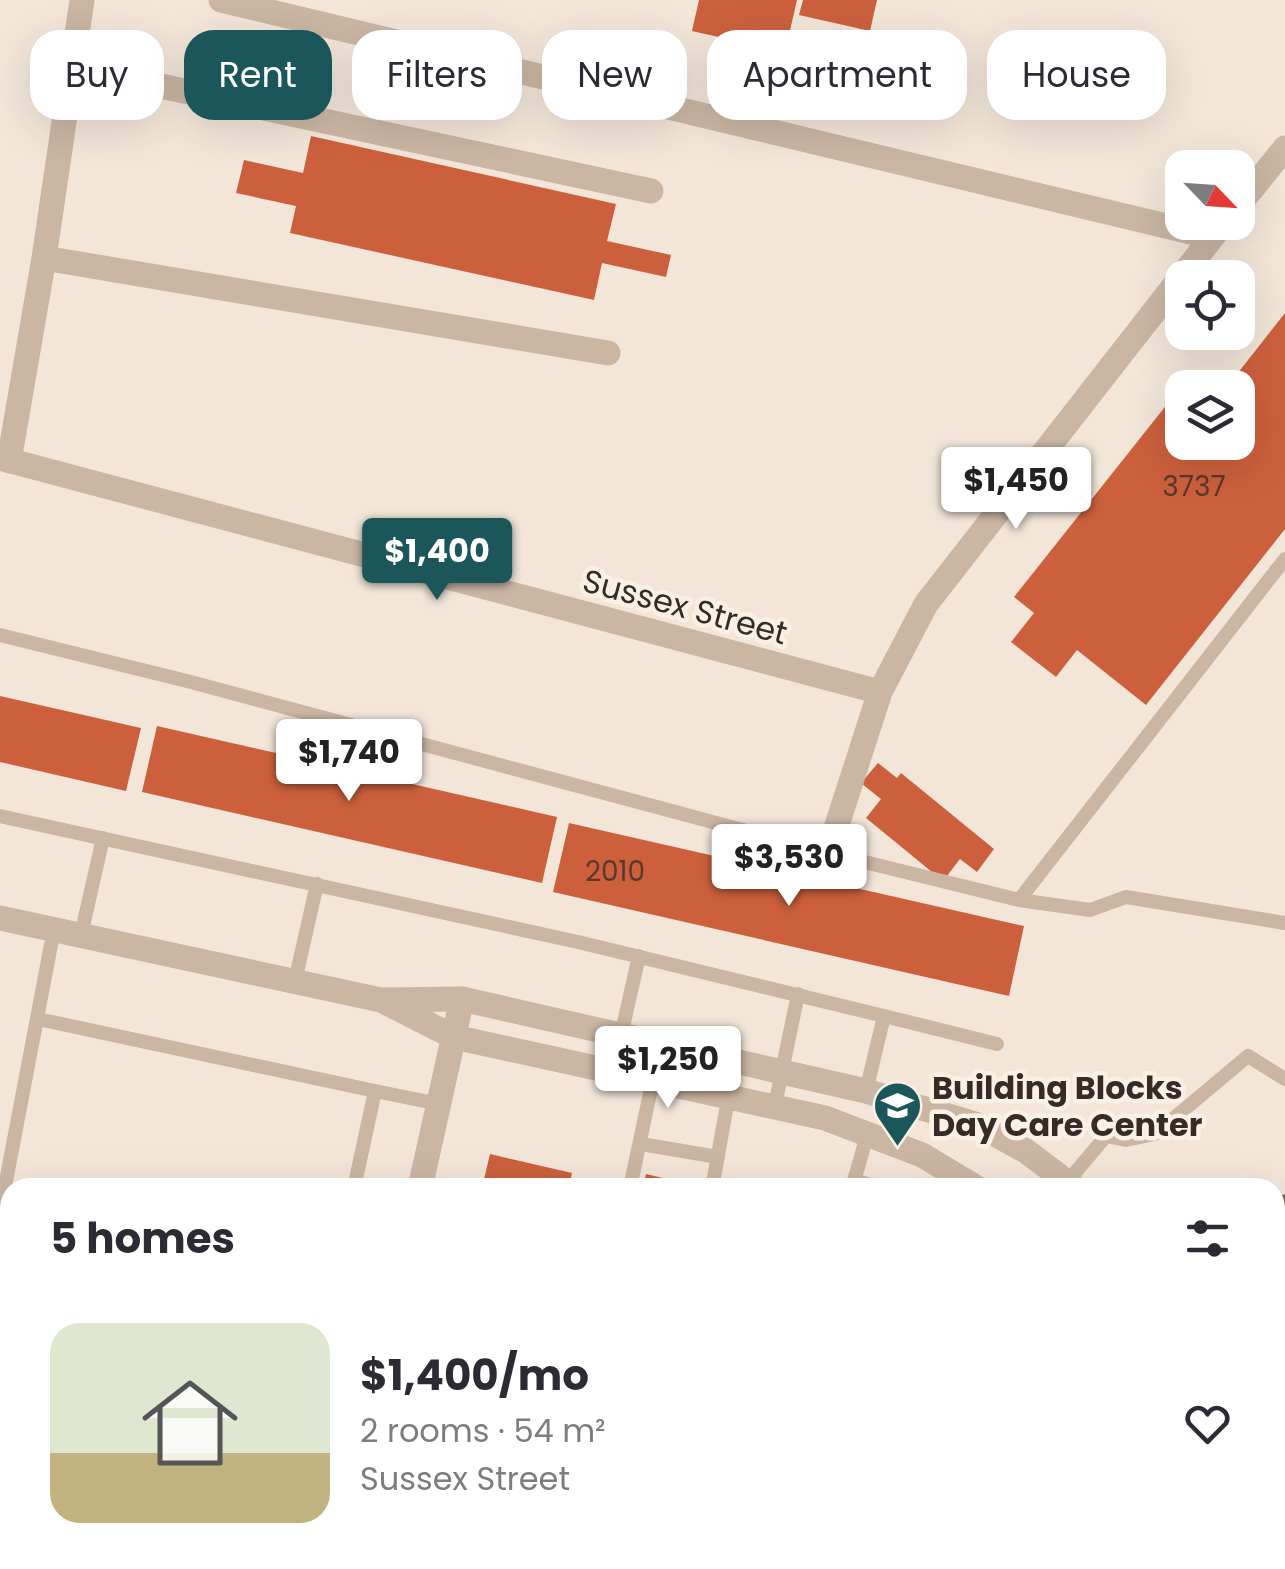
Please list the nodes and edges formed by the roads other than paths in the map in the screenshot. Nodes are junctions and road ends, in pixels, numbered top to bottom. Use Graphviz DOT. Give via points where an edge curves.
graph roads {
  1 [pos="82,0"];
  2 [pos="221,0"];
  3 [pos="78,30"];
  4 [pos="164,87"];
  5 [pos="64,120"];
  6 [pos="1285,148"];
  7 [pos="1255,185"];
  8 [pos="651,191"];
  9 [pos="1165,218"];
  10 [pos="1210,240"];
  11 [pos="44,258"];
  12 [pos="608,353"];
  13 [pos="4,460"];
  14 [pos="1285,559"];
  15 [pos="0,635"];
  16 [pos="880,692"];
  17 [pos="0,816"];
  18 [pos="102,838"];
  19 [pos="828,853"];
  20 [pos="316,884"];
  21 [pos="1018,900"];
  22 [pos="0,918"];
  23 [pos="1285,923"];
  24 [pos="54,930"];
  25 [pos="81,935"];
  26 [pos="639,956"];
  27 [pos="294,981"];
  28 [pos="798,994"];
  29 [pos="462,999"];
  30 [pos="381,1000"];
  31 [pos="884,1016"];
  32 [pos="38,1019"];
  33 [pos="622,1036"];
  34 [pos="454,1038"];
  35 [pos="656,1043"];
  36 [pos="997,1044"];
  37 [pos="735,1061"];
  38 [pos="782,1070"];
  39 [pos="613,1071"];
  40 [pos="653,1079"];
  41 [pos="1285,1079"];
  42 [pos="375,1091"];
  43 [pos="866,1091"];
  44 [pos="727,1095"];
  45 [pos="439,1104"];
  46 [pos="775,1105"];
  47 [pos="868,1132"];
  48 [pos="641,1144"];
  49 [pos="718,1158"];
  50 [pos="7,1178"];
  51 [pos="356,1178"];
  52 [pos="422,1178"];
  53 [pos="632,1178"];
  54 [pos="714,1178"];
  55 [pos="855,1178"];
  56 [pos="961,1178"];
  57 [pos="1064,1178"];
  58 [pos="1076,1178"];
  1 -- 3 [label="street"];
  2 -- 9 [label="street"];
  4 -- 8 [label="street"];
  5 -- 11 [label="street"];
  6 -- 7 [label="street"];
  10 -- 16 [label="street" via="926,604"];
  11 -- 12 [label="street"];
  11 -- 13 [label="street"];
  13 -- 16 [label="street, Sussex Street"];
  14 -- 21 [label="lane"];
  15 -- 19 [label="lane"];
  16 -- 19 [label="street"];
  17 -- 18 [label="lane"];
  18 -- 20 [label="lane"];
  18 -- 25 [label="lane"];
  19 -- 21 [label="lane"];
  20 -- 26 [label="lane"];
  20 -- 27 [label="lane"];
  21 -- 23 [label="lane" via="1090,910 1126,897"];
  22 -- 24 [label="street"];
  24 -- 25 [label="street"];
  24 -- 32 [label="lane"];
  25 -- 27 [label="street"];
  26 -- 28 [label="lane"];
  26 -- 33 [label="lane"];
  27 -- 30 [label="street"];
  28 -- 31 [label="lane"];
  28 -- 38 [label="lane"];
  29 -- 30 [label="street"];
  29 -- 33 [label="street"];
  29 -- 34 [label="street"];
  30 -- 34 [label="street"];
  31 -- 36 [label="lane"];
  31 -- 43 [label="lane"];
  32 -- 42 [label="lane"];
  32 -- 50 [label="lane"];
  33 -- 35 [label="street"];
  33 -- 39 [label="lane"];
  34 -- 39 [label="street"];
  34 -- 45 [label="street"];
  35 -- 37 [label="street"];
  35 -- 40 [label="lane"];
  37 -- 38 [label="street"];
  37 -- 44 [label="lane"];
  38 -- 43 [label="street"];
  38 -- 46 [label="lane"];
  39 -- 40 [label="street"];
  40 -- 44 [label="street"];
  40 -- 48 [label="lane"];
  41 -- 58 [label="lane" via="1248,1056 1155,1134 1106,1136"];
  42 -- 45 [label="lane"];
  42 -- 51 [label="lane"];
  43 -- 57 [label="street" via="978,1126"];
  44 -- 46 [label="street"];
  44 -- 49 [label="lane"];
  45 -- 52 [label="street"];
  46 -- 47 [label="street"];
  47 -- 55 [label="lane"];
  47 -- 56 [label="street"];
  48 -- 49 [label="lane"];
  48 -- 53 [label="lane"];
  49 -- 54 [label="lane"];
}
